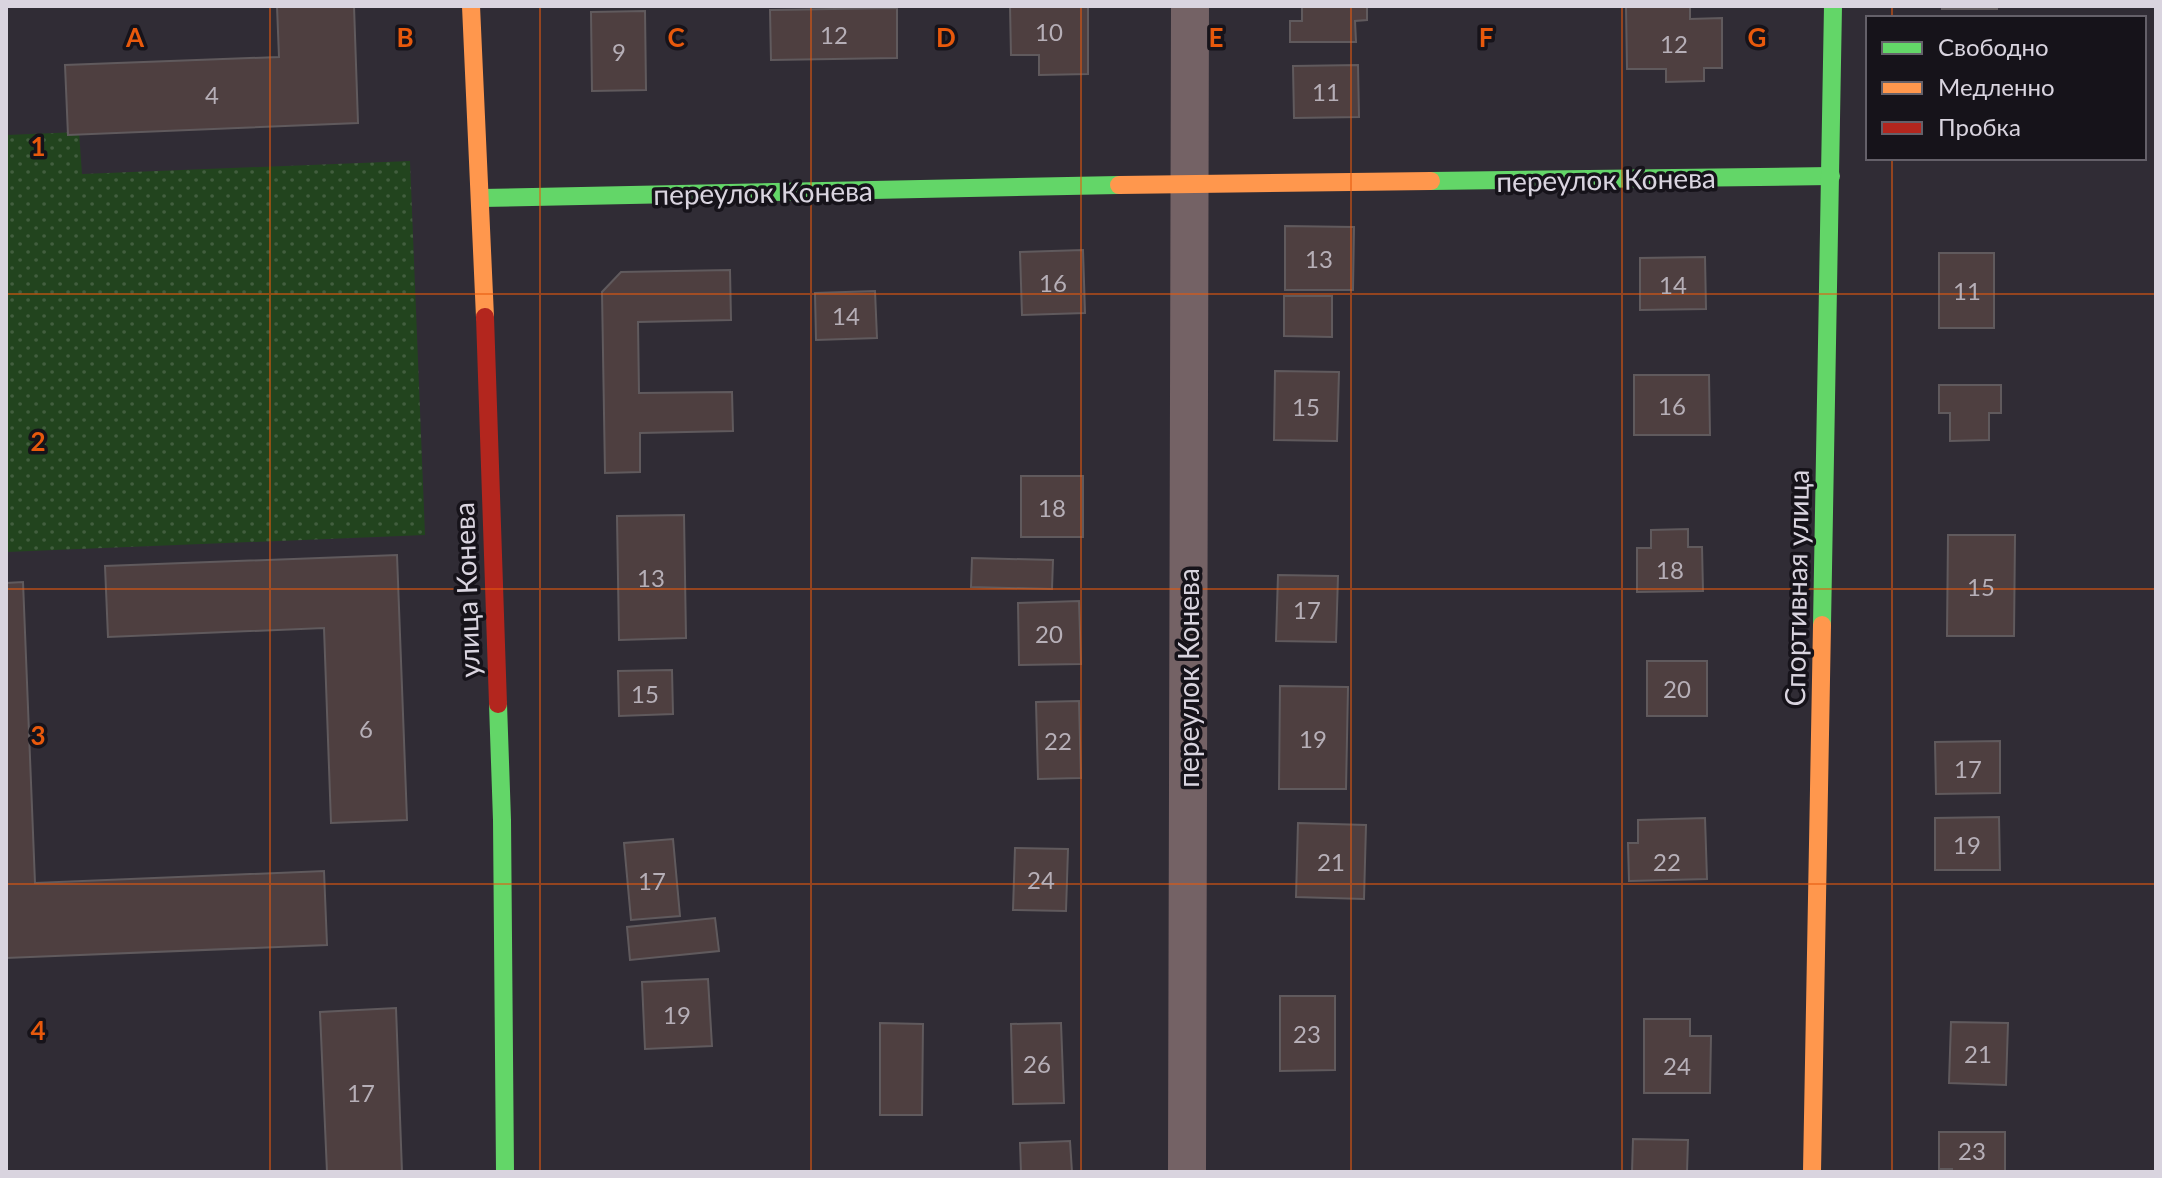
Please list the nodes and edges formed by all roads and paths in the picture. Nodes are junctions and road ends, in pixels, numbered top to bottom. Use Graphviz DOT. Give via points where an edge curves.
graph roads {
  1 [pos="471,6"];
  2 [pos="1190,6"];
  3 [pos="1833,6"];
  4 [pos="1831,176"];
  5 [pos="1189,184"];
  6 [pos="481,198"];
  7 [pos="505,1172"];
  8 [pos="1187,1172"];
  9 [pos="1812,1172"];
  1 -- 6 [label="street, улица Конева"];
  2 -- 5 [label="street, переулок Конева"];
  3 -- 4 [label="street, Спортивная улица"];
  4 -- 5 [label="street, переулок Конева"];
  4 -- 9 [label="street, Спортивная улица"];
  5 -- 6 [label="street, переулок Конева"];
  5 -- 8 [label="street, переулок Конева"];
  6 -- 7 [label="street, улица Конева" via="502,820"];
}
